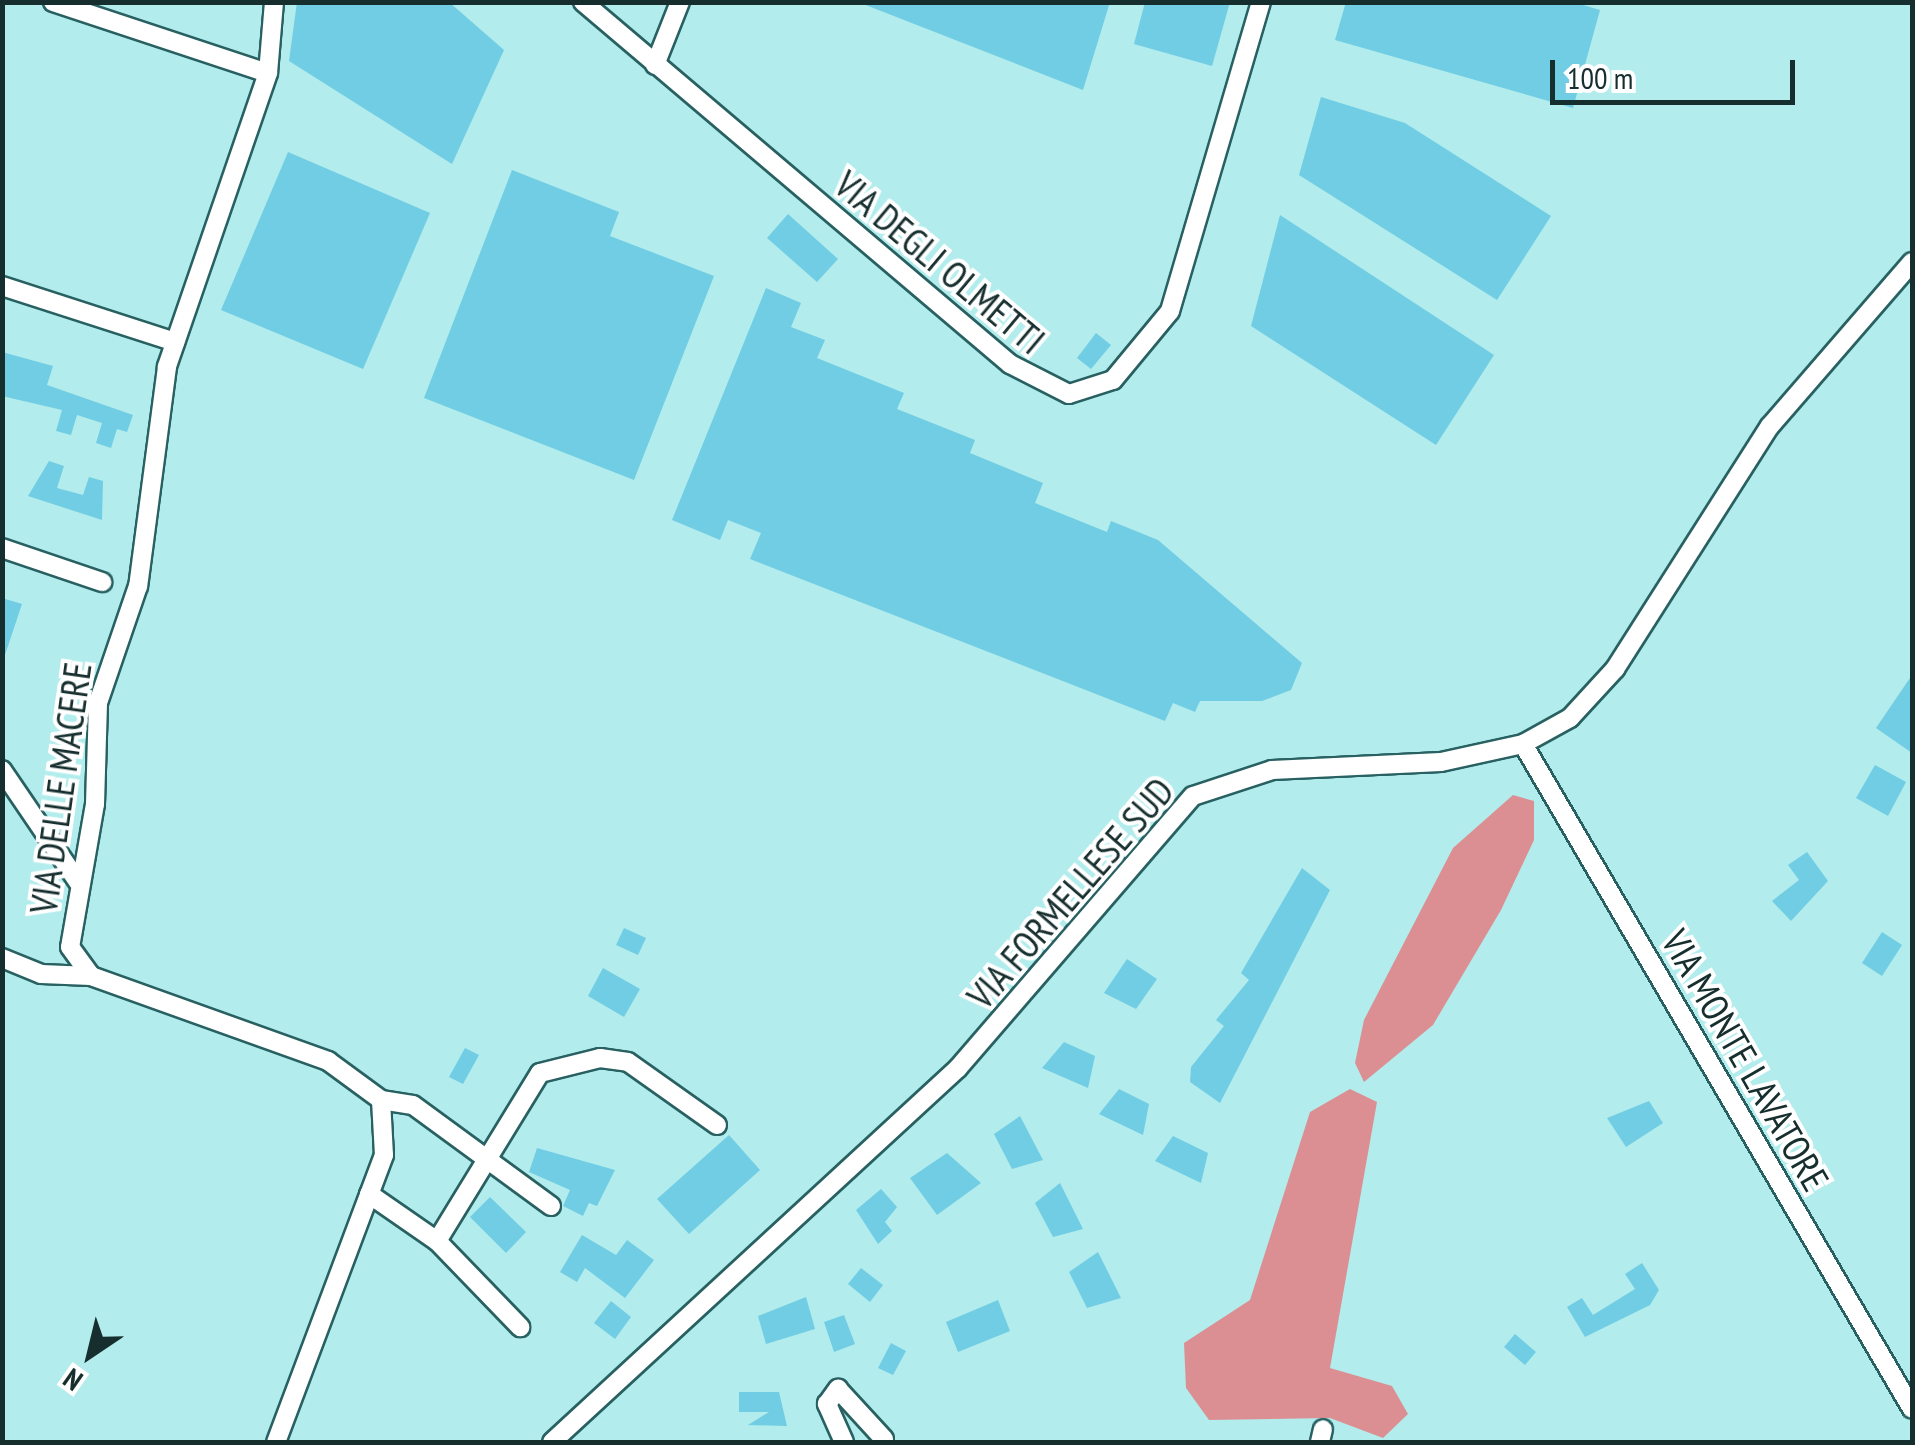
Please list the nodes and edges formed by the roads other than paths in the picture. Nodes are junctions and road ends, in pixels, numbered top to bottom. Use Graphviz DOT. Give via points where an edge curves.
graph roads {
  1 [pos="53,2"];
  2 [pos="274,2"];
  3 [pos="583,2"];
  4 [pos="680,2"];
  5 [pos="1261,2"];
  6 [pos="656,65"];
  7 [pos="268,73"];
  8 [pos="1912,262"];
  9 [pos="2,286"];
  10 [pos="175,342"];
  11 [pos="2,548"];
  12 [pos="102,582"];
  13 [pos="1524,744"];
  14 [pos="2,770"];
  15 [pos="78,882"];
  16 [pos="2,958"];
  17 [pos="91,976"];
  18 [pos="381,1100"];
  19 [pos="717,1125"];
  20 [pos="485,1154"];
  21 [pos="369,1194"];
  22 [pos="551,1206"];
  23 [pos="438,1242"];
  24 [pos="520,1327"];
  25 [pos="1912,1409"];
  26 [pos="884,1440"];
  27 [pos="276,1442"];
  28 [pos="552,1442"];
  29 [pos="844,1442"];
  1 -- 7 [label="street"];
  2 -- 7 [label="street, VIA DELLE MACERE"];
  3 -- 6 [label="street, VIA DEGLI OLMETTI"];
  4 -- 6 [label="street"];
  5 -- 6 [label="street, VIA DEGLI OLMETTI" via="1170,312 1120,374 1077,393 1046,388 1010,364"];
  7 -- 10 [label="street, VIA DELLE MACERE"];
  8 -- 13 [label="street, VIA FORMELLESE SUD" via="1770,426 1601,687"];
  9 -- 10 [label="street"];
  10 -- 15 [label="street, VIA DELLE MACERE" via="138,586 98,703 95,804"];
  11 -- 12 [label="street"];
  13 -- 25 [label="street, VIA MONTE LAVATORE" via="1883,1375"];
  13 -- 28 [label="street, VIA FORMELLESE SUD" via="1392,770 1261,772 1193,796 958,1068"];
  14 -- 15 [label="street"];
  15 -- 17 [label="street, VIA DELLE MACERE" via="71,953"];
  16 -- 17 [label="street" via="49,976"];
  17 -- 18 [label="street" via="328,1061"];
  18 -- 20 [label="street" via="413,1105"];
  18 -- 21 [label="street" via="388,1132"];
  19 -- 20 [label="street" via="628,1062 600,1058 540,1072"];
  20 -- 22 [label="street"];
  20 -- 23 [label="street"];
  21 -- 23 [label="street"];
  21 -- 27 [label="street"];
  23 -- 24 [label="street"];
  26 -- 29 [label="street" via="838,1389 827,1404"];
}
